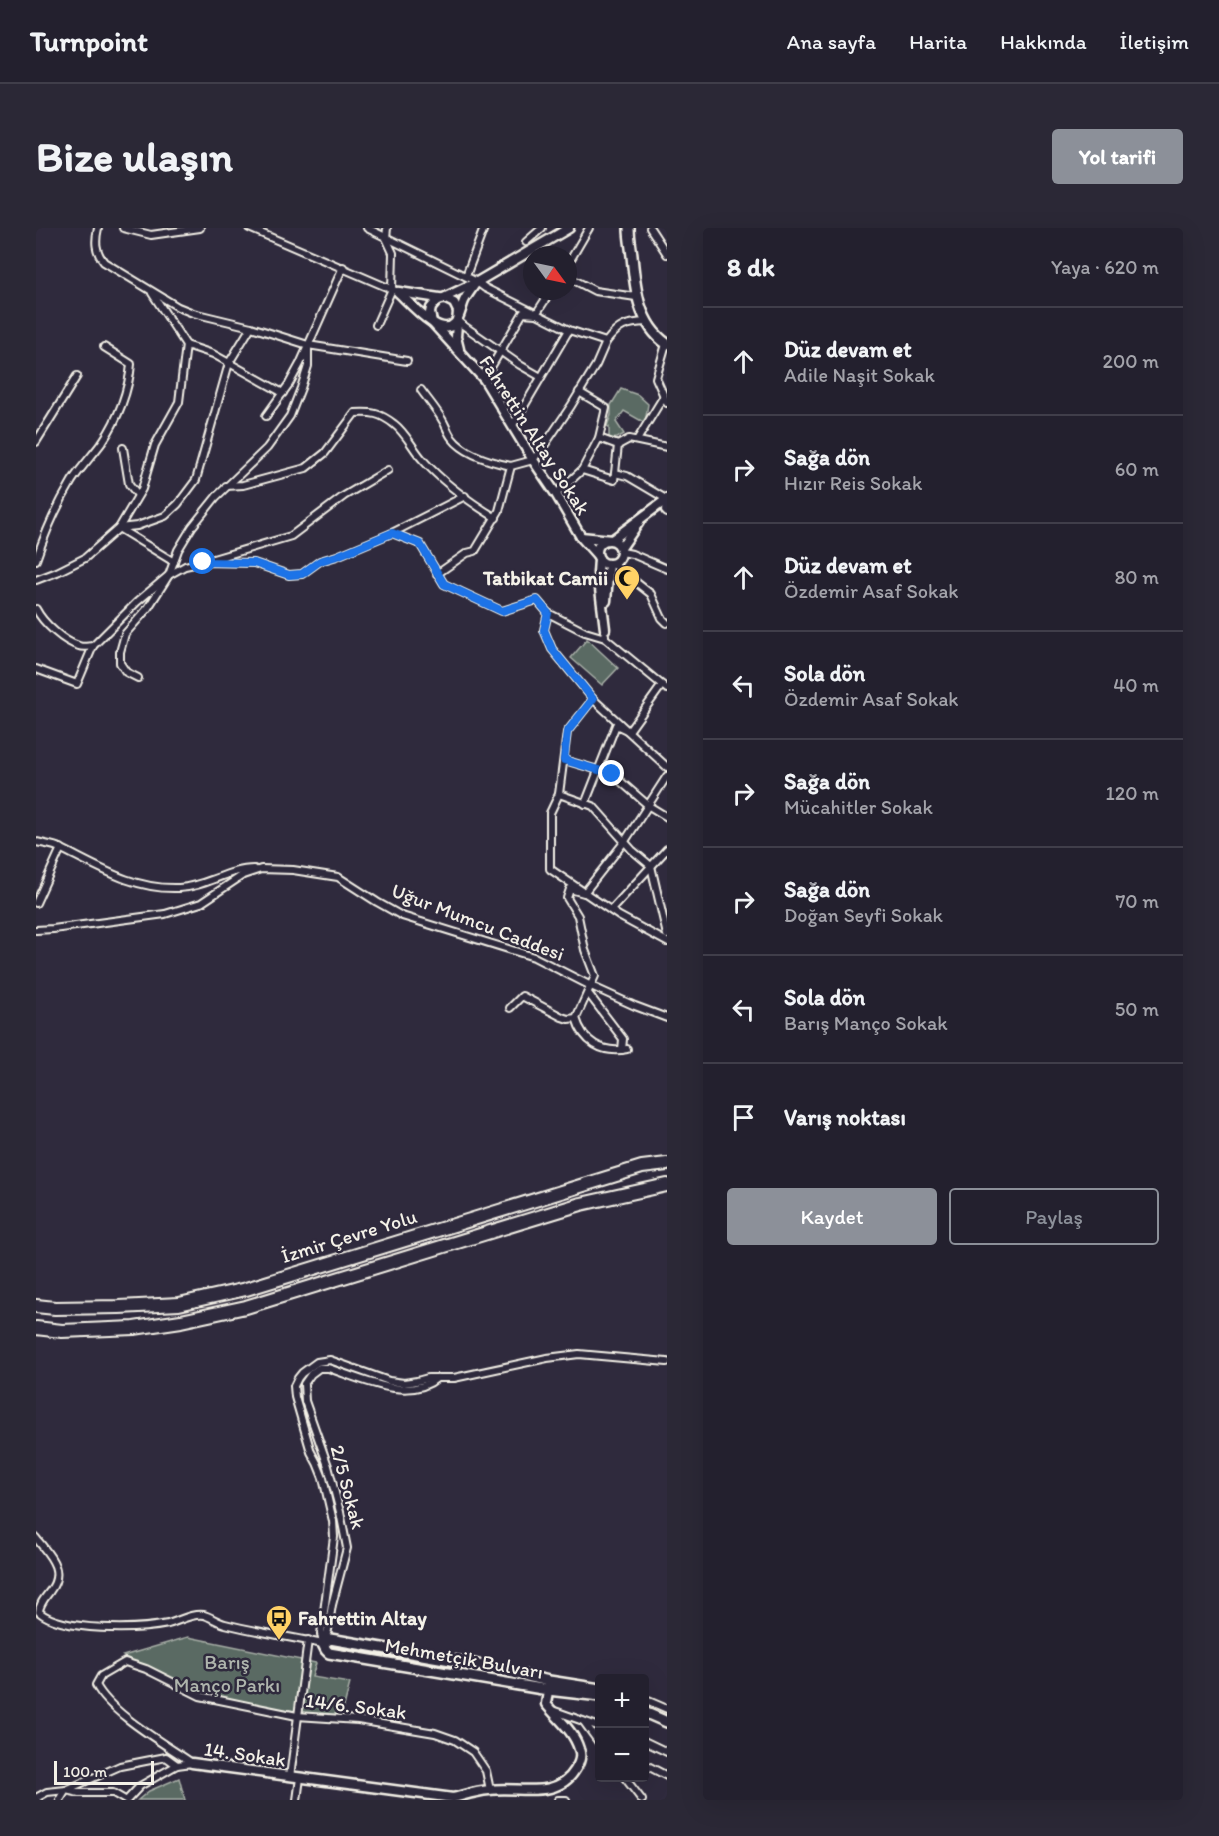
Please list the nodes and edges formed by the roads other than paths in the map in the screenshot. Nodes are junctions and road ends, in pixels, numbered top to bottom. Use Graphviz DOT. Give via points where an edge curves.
graph roads {
  1 [pos="98,228"];
  2 [pos="123,228"];
  3 [pos="200,228"];
  4 [pos="249,228"];
  5 [pos="367,228"];
  6 [pos="387,228"];
  7 [pos="484,228"];
  8 [pos="542,228"];
  9 [pos="569,228"];
  10 [pos="589,228"];
  11 [pos="623,228"];
  12 [pos="629,228"];
  13 [pos="650,228"];
  14 [pos="386,238"];
  15 [pos="526,242"];
  16 [pos="577,249"];
  17 [pos="667,254"];
  18 [pos="343,267"];
  19 [pos="632,267"];
  20 [pos="466,276"];
  21 [pos="477,282"];
  22 [pos="577,282"];
  23 [pos="147,287"];
  24 [pos="395,290"];
  25 [pos="636,297"];
  26 [pos="441,299"];
  27 [pos="545,300"];
  28 [pos="536,314"];
  29 [pos="457,321"];
  30 [pos="647,322"];
  31 [pos="435,325"];
  32 [pos="376,326"];
  33 [pos="251,327"];
  34 [pos="569,330"];
  35 [pos="665,340"];
  36 [pos="606,342"];
  37 [pos="186,345"];
  38 [pos="308,345"];
  39 [pos="104,347"];
  40 [pos="500,351"];
  41 [pos="460,352"];
  42 [pos="407,361"];
  43 [pos="230,363"];
  44 [pos="77,376"];
  45 [pos="541,377"];
  46 [pos="484,378"];
  47 [pos="421,390"];
  48 [pos="579,392"];
  49 [pos="283,393"];
  50 [pos="664,396"];
  51 [pos="667,403"];
  52 [pos="266,416"];
  53 [pos="513,425"];
  54 [pos="599,438"];
  55 [pos="637,440"];
  56 [pos="36,442"];
  57 [pos="618,445"];
  58 [pos="667,447"];
  59 [pos="123,448"];
  60 [pos="533,460"];
  61 [pos="511,465"];
  62 [pos="388,470"];
  63 [pos="582,470"];
  64 [pos="615,473"];
  65 [pos="226,486"];
  66 [pos="556,494"];
  67 [pos="138,495"];
  68 [pos="465,496"];
  69 [pos="667,499"];
  70 [pos="667,513"];
  71 [pos="645,515"];
  72 [pos="496,518"];
  73 [pos="120,528"];
  74 [pos="392,533"];
  75 [pos="580,537"];
  76 [pos="612,540"];
  77 [pos="621,550"];
  78 [pos="598,557"];
  79 [pos="36,560"];
  80 [pos="174,562"];
  81 [pos="203,562"];
  82 [pos="611,564"];
  83 [pos="665,566"];
  84 [pos="437,574"];
  85 [pos="169,575"];
  86 [pos="36,580"];
  87 [pos="36,609"];
  88 [pos="667,610"];
  89 [pos="659,611"];
  90 [pos="548,613"];
  91 [pos="667,623"];
  92 [pos="605,633"];
  93 [pos="93,646"];
  94 [pos="36,669"];
  95 [pos="138,678"];
  96 [pos="666,688"];
  97 [pos="593,699"];
  98 [pos="629,731"];
  99 [pos="564,760"];
  100 [pos="667,767"];
  101 [pos="598,770"];
  102 [pos="667,777"];
  103 [pos="559,794"];
  104 [pos="585,804"];
  105 [pos="649,806"];
  106 [pos="667,818"];
  107 [pos="625,841"];
  108 [pos="36,842"];
  109 [pos="61,848"];
  110 [pos="667,849"];
  111 [pos="651,866"];
  112 [pos="261,869"];
  113 [pos="36,884"];
  114 [pos="44,885"];
  115 [pos="585,893"];
  116 [pos="36,903"];
  117 [pos="611,910"];
  118 [pos="36,930"];
  119 [pos="667,935"];
  120 [pos="667,942"];
  121 [pos="591,986"];
  122 [pos="588,993"];
  123 [pos="510,1008"];
  124 [pos="576,1018"];
  125 [pos="667,1018"];
  126 [pos="667,1162"];
  127 [pos="667,1187"];
  128 [pos="36,1306"];
  129 [pos="36,1328"];
  130 [pos="667,1362"];
  131 [pos="437,1377"];
  132 [pos="36,1538"];
  133 [pos="308,1640"];
  134 [pos="324,1644"];
  135 [pos="124,1662"];
  136 [pos="549,1686"];
  137 [pos="595,1690"];
  138 [pos="649,1701"];
  139 [pos="649,1708"];
  140 [pos="667,1708"];
  141 [pos="550,1709"];
  142 [pos="649,1714"];
  143 [pos="667,1715"];
  144 [pos="297,1716"];
  145 [pos="584,1722"];
  146 [pos="667,1722"];
  147 [pos="595,1725"];
  148 [pos="595,1737"];
  149 [pos="649,1744"];
  150 [pos="667,1752"];
  151 [pos="192,1763"];
  152 [pos="177,1765"];
  153 [pos="649,1766"];
  154 [pos="667,1776"];
  155 [pos="290,1777"];
  156 [pos="300,1778"];
  157 [pos="628,1782"];
  158 [pos="66,1790"];
  159 [pos="490,1790"];
  160 [pos="36,1798"];
  161 [pos="453,1799"];
  162 [pos="60,1800"];
  163 [pos="126,1800"];
  164 [pos="297,1800"];
  165 [pos="558,1800"];
  166 [pos="566,1800"];
  167 [pos="642,1800"];
  1 -- 23 [label="street" via="95,244 100,256"];
  2 -- 3 [label="street" via="151,235"];
  4 -- 18 [label="street"];
  5 -- 14 [label="street"];
  6 -- 14 [label="street"];
  7 -- 20 [label="street"];
  8 -- 15 [label="street"];
  9 -- 21 [label="street"];
  10 -- 16 [label="street"];
  11 -- 19 [label="main road"];
  12 -- 19 [label="main road"];
  13 -- 17 [label="street"];
  14 -- 20 [label="street"];
  14 -- 24 [label="street" via="393,253"];
  18 -- 24 [label="street"];
  18 -- 38 [label="street"];
  19 -- 25 [label="main road"];
  20 -- 21 [label="street"];
  21 -- 26 [label="street"];
  21 -- 28 [label="street"];
  21 -- 29 [label="street" via="465,298"];
  22 -- 25 [label="street" via="595,291"];
  23 -- 33 [label="street" via="193,313"];
  23 -- 37 [label="street"];
  24 -- 26 [label="street"];
  24 -- 31 [label="street, Fahrettin Altay Sokak"];
  24 -- 32 [label="street"];
  25 -- 30 [label="main road"];
  26 -- 29 [label="street" via="454,303"];
  26 -- 31 [label="street" via="433,304 430,313"];
  27 -- 28 [label="street"];
  28 -- 34 [label="street"];
  28 -- 40 [label="street" via="523,313"];
  29 -- 31 [label="street" via="445,328"];
  29 -- 40 [label="street"];
  29 -- 41 [label="street"];
  30 -- 35 [label="main road"];
  30 -- 36 [label="street" via="628,323 615,330"];
  31 -- 41 [label="street, Fahrettin Altay Sokak"];
  33 -- 38 [label="street"];
  33 -- 43 [label="street"];
  34 -- 36 [label="street"];
  34 -- 45 [label="street"];
  35 -- 50 [label="street" via="656,378"];
  36 -- 48 [label="street"];
  37 -- 43 [label="street"];
  37 -- 67 [label="street" via="179,402 155,445"];
  38 -- 42 [label="street"];
  38 -- 49 [label="street"];
  38 -- 65 [label="street" via="308,366 290,416 267,448"];
  39 -- 79 [label="street" via="131,364 123,400 103,441 72,481 44,535"];
  40 -- 45 [label="street"];
  40 -- 46 [label="street"];
  41 -- 46 [label="street, Fahrettin Altay Sokak"];
  43 -- 49 [label="street"];
  43 -- 73 [label="street" via="196,480 165,516"];
  44 -- 56 [label="street"];
  45 -- 53 [label="street"];
  46 -- 53 [label="street, Fahrettin Altay Sokak"];
  47 -- 61 [label="street" via="461,446 496,463"];
  48 -- 54 [label="street" via="606,408"];
  48 -- 60 [label="street"];
  49 -- 52 [label="street"];
  50 -- 51 [label="street"];
  50 -- 55 [label="street"];
  53 -- 60 [label="street, Fahrettin Altay Sokak"];
  54 -- 57 [label="street"];
  54 -- 63 [label="street"];
  55 -- 57 [label="street" via="629,439"];
  55 -- 58 [label="street"];
  57 -- 64 [label="street"];
  59 -- 67 [label="street" via="129,484"];
  60 -- 61 [label="street"];
  60 -- 66 [label="street, Fahrettin Altay Sokak"];
  61 -- 72 [label="street"];
  62 -- 81 [label="street" via="344,496 291,536"];
  63 -- 64 [label="street" via="614,480"];
  63 -- 66 [label="street"];
  64 -- 69 [label="street"];
  65 -- 68 [label="street" via="306,468 325,453 355,413 373,412 395,425 424,462"];
  65 -- 80 [label="street" via="192,527"];
  66 -- 75 [label="street, Fahrettin Altay Sokak"];
  67 -- 73 [label="street"];
  68 -- 72 [label="street"];
  68 -- 74 [label="street"];
  69 -- 70 [label="street"];
  69 -- 71 [label="street"];
  71 -- 76 [label="street"];
  71 -- 77 [label="street"];
  72 -- 84 [label="street" via="475,551"];
  73 -- 80 [label="street"];
  73 -- 86 [label="street" via="85,558"];
  74 -- 81 [label="street" via="320,561 302,574 289,575 254,563"];
  74 -- 84 [label="street" via="420,544"];
  75 -- 76 [label="street"];
  75 -- 78 [label="street, Fahrettin Altay Sokak"];
  76 -- 77 [label="street"];
  76 -- 78 [label="street" via="601,543"];
  77 -- 82 [label="street" via="619,559"];
  77 -- 83 [label="street"];
  78 -- 82 [label="street"];
  78 -- 92 [label="street"];
  80 -- 85 [label="street"];
  81 -- 85 [label="street"];
  82 -- 89 [label="street" via="651,594"];
  82 -- 92 [label="street"];
  84 -- 90 [label="street" via="444,584 502,611 537,600"];
  85 -- 93 [label="street"];
  85 -- 95 [label="street" via="125,634 120,663 126,672"];
  87 -- 93 [label="street" via="42,620 62,636 80,647"];
  88 -- 89 [label="street"];
  89 -- 91 [label="street"];
  90 -- 92 [label="street" via="585,633"];
  90 -- 97 [label="street" via="544,630 552,649"];
  92 -- 96 [label="street"];
  93 -- 94 [label="street" via="77,684"];
  96 -- 98 [label="street"];
  97 -- 98 [label="street"];
  97 -- 99 [label="street" via="567,732"];
  98 -- 100 [label="street"];
  98 -- 101 [label="street" via="616,725"];
  99 -- 101 [label="street"];
  99 -- 103 [label="street"];
  101 -- 104 [label="street"];
  101 -- 105 [label="street" via="612,774"];
  102 -- 105 [label="street"];
  103 -- 104 [label="street"];
  103 -- 115 [label="street" via="550,813 550,869"];
  104 -- 107 [label="street" via="593,806"];
  105 -- 106 [label="street"];
  105 -- 107 [label="street"];
  107 -- 111 [label="street"];
  107 -- 115 [label="street"];
  108 -- 109 [label="street"];
  109 -- 112 [label="street" via="112,875 144,886 191,887 243,869"];
  109 -- 114 [label="street"];
  110 -- 111 [label="street"];
  111 -- 117 [label="street"];
  111 -- 119 [label="street"];
  112 -- 118 [label="street, Uğur Mumcu Caddesi" via="243,875 201,903 165,914"];
  112 -- 121 [label="street, Uğur Mumcu Caddesi" via="338,877 402,916 534,957"];
  113 -- 114 [label="street"];
  114 -- 116 [label="street"];
  115 -- 117 [label="street"];
  115 -- 121 [label="street" via="570,889 567,898 578,916 595,976"];
  117 -- 120 [label="street"];
  121 -- 122 [label="street"];
  121 -- 125 [label="street, Uğur Mumcu Caddesi"];
  122 -- 124 [label="street"];
  122 -- 124 [label="street" via="622,1039 624,1049 604,1050 583,1035"];
  123 -- 124 [label="street" via="522,996 562,1017"];
  126 -- 128 [label="highway, İzmir Çevre Yolu" via="246,1289 179,1304"];
  127 -- 129 [label="highway, İzmir Çevre Yolu" via="581,1204 246,1307 134,1328"];
  130 -- 131 [label="street, 2/5 Sokak" via="579,1354 454,1378"];
  131 -- 134 [label="street, 2/5 Sokak" via="429,1385 394,1389 319,1368 304,1384 305,1401 328,1466 347,1548"];
  131 -- 134 [label="street, 2/5 Sokak" via="404,1383 389,1381 323,1360 302,1373 294,1386 333,1521 321,1634"];
  132 -- 133 [label="street" via="54,1561 56,1572 55,1583 38,1610 42,1615 93,1628 132,1629 203,1615 222,1623"];
  133 -- 134 [label="street"];
  133 -- 144 [label="street"];
  134 -- 136 [label="main road, Mehmetçik Bulvarı" via="329,1653"];
  135 -- 144 [label="street, 14/6. Sokak" via="200,1696"];
  135 -- 151 [label="street, 14. Sokak" via="101,1676 96,1685 100,1692 133,1722"];
  136 -- 137 [label="main road, Mehmetçik Bulvarı"];
  136 -- 141 [label="street" via="546,1704"];
  138 -- 140 [label="street"];
  139 -- 143 [label="main road"];
  141 -- 145 [label="street"];
  141 -- 159 [label="street, 14. Sokak" via="581,1751 567,1781 549,1789"];
  142 -- 146 [label="main road"];
  144 -- 155 [label="street"];
  144 -- 159 [label="street, 14/6. Sokak" via="358,1720 455,1740 473,1752 486,1771"];
  145 -- 147 [label="street"];
  145 -- 148 [label="street"];
  149 -- 150 [label="street"];
  151 -- 152 [label="street"];
  151 -- 155 [label="street, 14. Sokak"];
  152 -- 158 [label="street" via="166,1757 120,1766"];
  152 -- 163 [label="street" via="140,1786"];
  153 -- 154 [label="street"];
  155 -- 156 [label="street, 14. Sokak"];
  156 -- 161 [label="street, 14. Sokak"];
  156 -- 164 [label="street"];
  157 -- 167 [label="street"];
  158 -- 160 [label="street"];
  158 -- 162 [label="street"];
  158 -- 163 [label="street" via="113,1792"];
  159 -- 161 [label="street, 14. Sokak"];
  165 -- 166 [label="street"];
}
